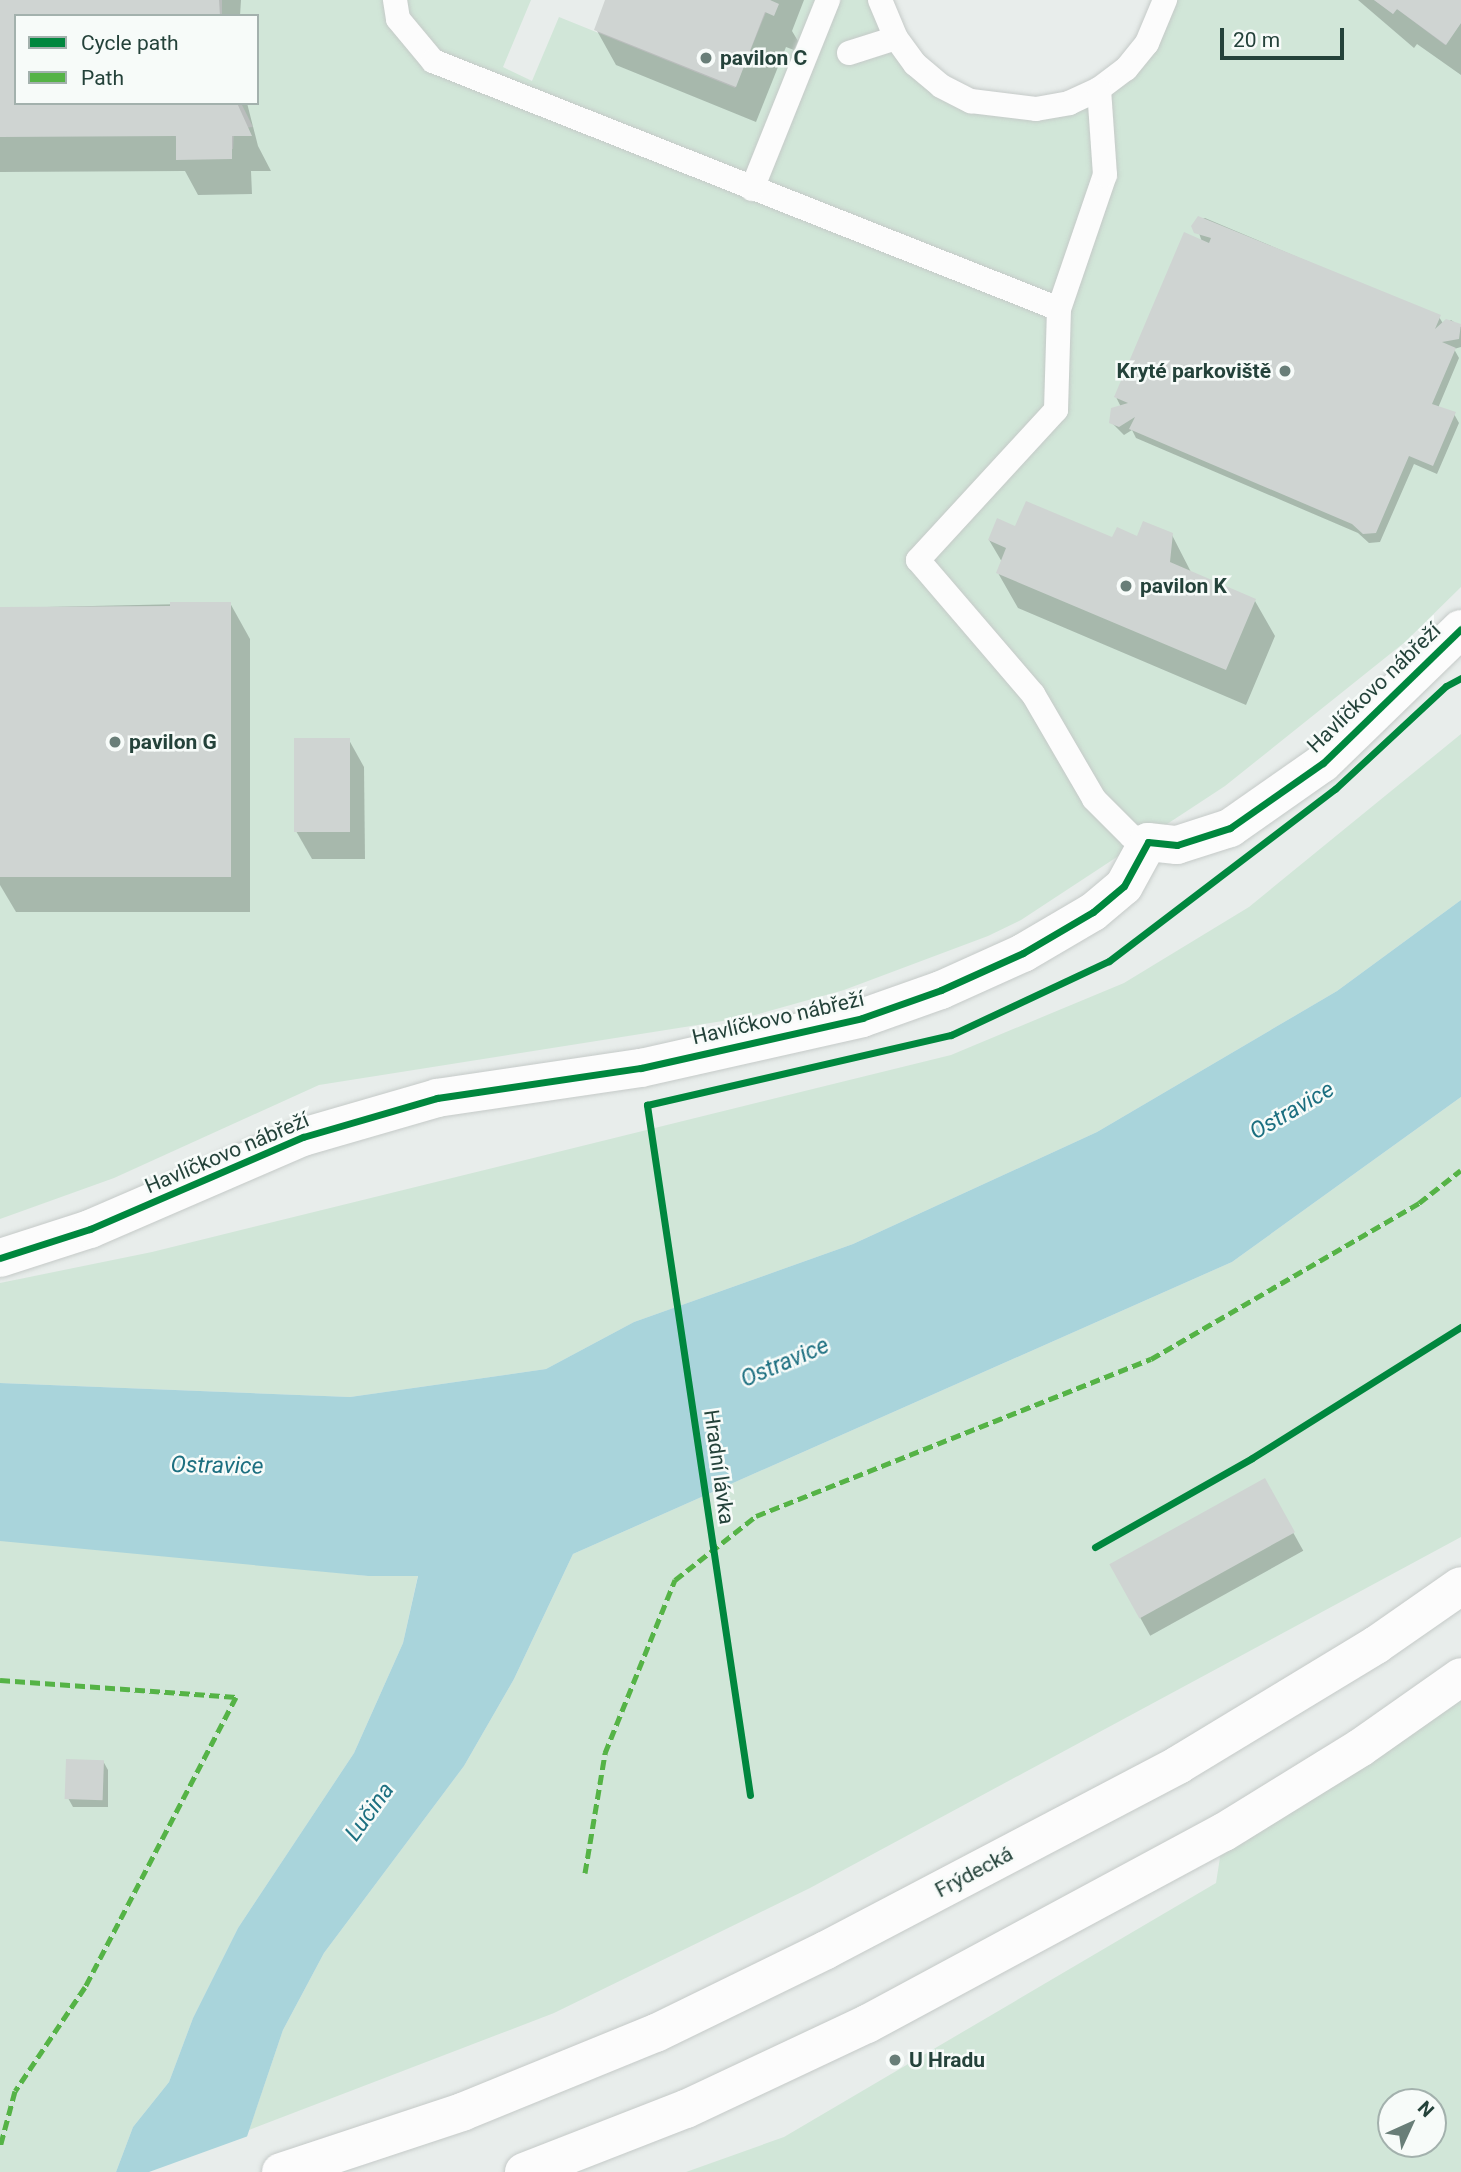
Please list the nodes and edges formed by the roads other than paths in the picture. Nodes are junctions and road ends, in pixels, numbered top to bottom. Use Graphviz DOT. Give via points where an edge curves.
graph roads {
  1 [pos="395,0"];
  2 [pos="828,0"];
  3 [pos="880,0"];
  4 [pos="1165,0"];
  5 [pos="895,38"];
  6 [pos="849,53"];
  7 [pos="1099,89"];
  8 [pos="752,189"];
  9 [pos="1059,309"];
  10 [pos="1461,629"];
  11 [pos="1147,842"];
  12 [pos="0,1258"];
  13 [pos="1461,1586"];
  14 [pos="1461,1677"];
  15 [pos="281,2172"];
  16 [pos="524,2172"];
  1 -- 8 [label="lane" via="398,19 433,61"];
  2 -- 8 [label="lane"];
  3 -- 5 [label="lane"];
  4 -- 7 [label="lane" via="1147,43 1126,69"];
  5 -- 6 [label="lane"];
  5 -- 7 [label="lane" via="915,64 941,86 971,101 1036,109 1069,103"];
  7 -- 9 [label="lane" via="1105,175"];
  8 -- 9 [label="lane"];
  9 -- 11 [label="lane" via="1056,410 918,560 1033,694 1094,799 1131,836"];
  10 -- 11 [label="main road, Havlíčkovo nábřeží" via="1323,763 1230,828 1177,845"];
  11 -- 12 [label="main road, Havlíčkovo nábřeží" via="1124,886 1093,912 941,990 862,1018 641,1068 437,1098 303,1137 102,1225"];
  13 -- 15 [label="main road, Frýdecká" via="1376,1645 1166,1771 826,1950 656,2033 462,2112"];
  14 -- 16 [label="main road" via="1360,1748 1224,1832 867,2024 686,2109"];
}
